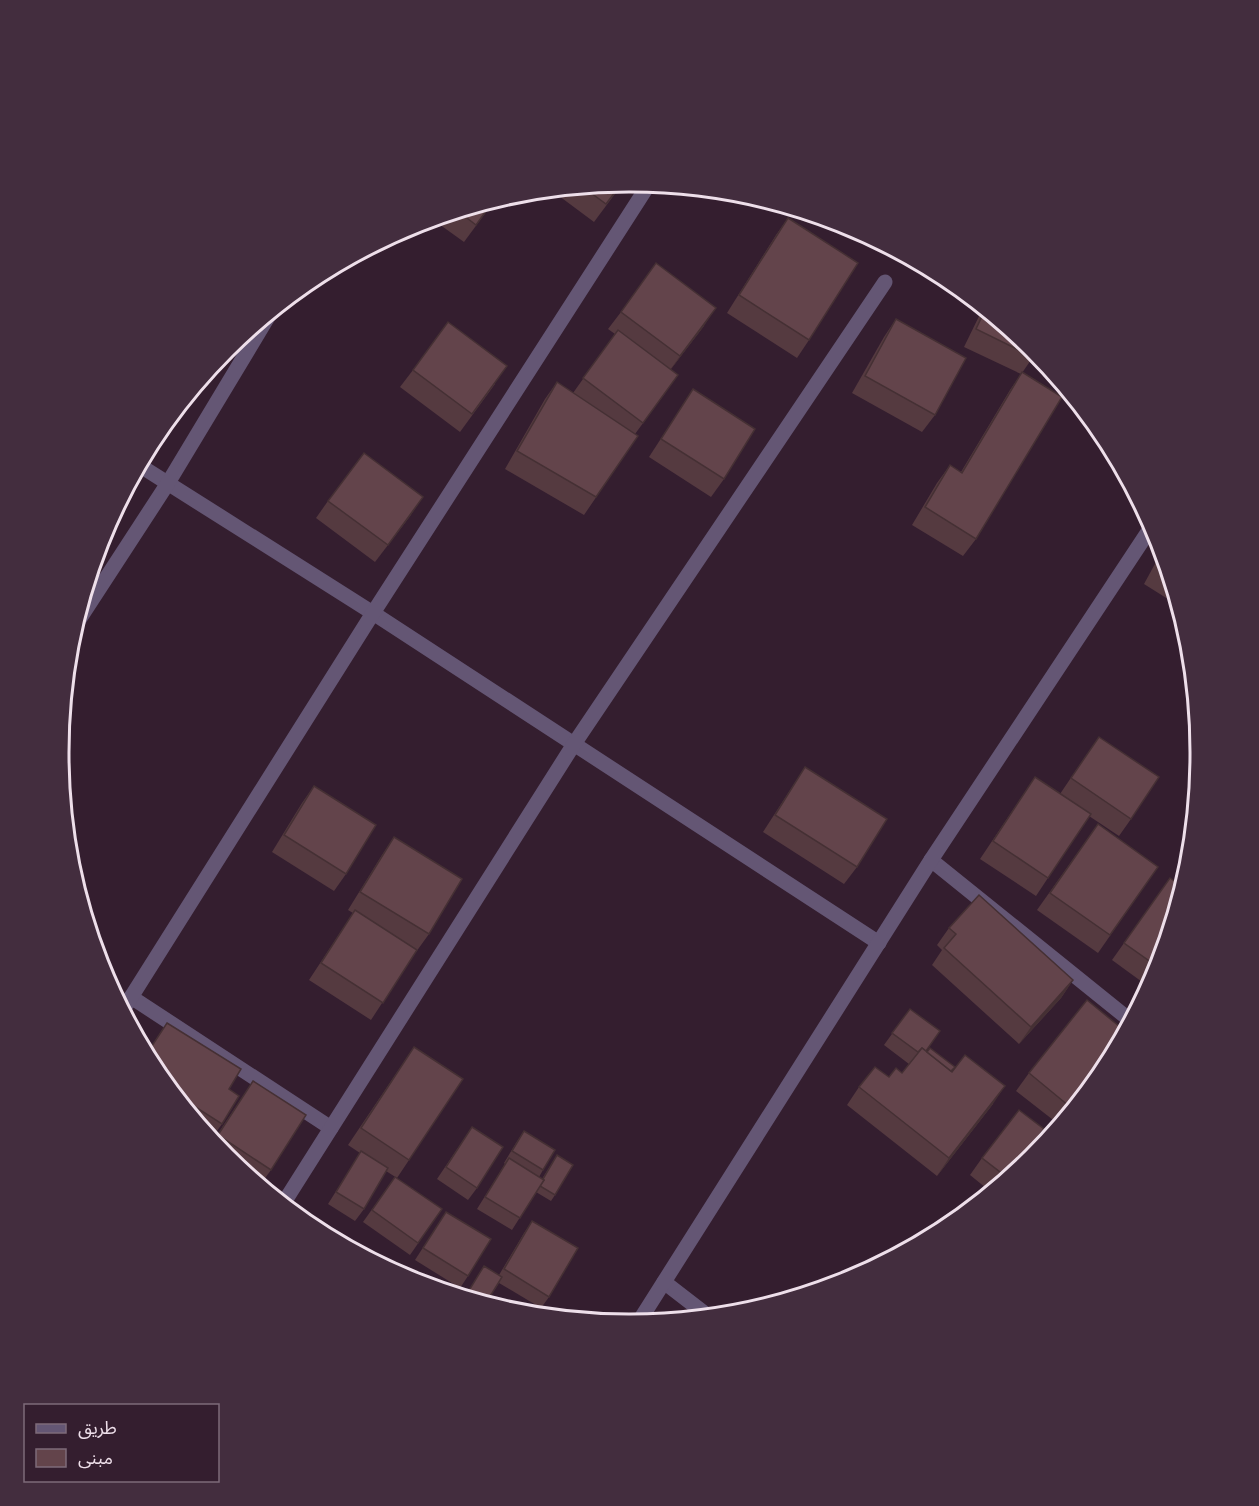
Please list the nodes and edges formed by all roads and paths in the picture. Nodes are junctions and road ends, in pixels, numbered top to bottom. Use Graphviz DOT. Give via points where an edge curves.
graph roads {
  1 [pos="643,193"];
  2 [pos="885,282"];
  3 [pos="258,334"];
  4 [pos="146,469"];
  5 [pos="168,483"];
  6 [pos="1146,536"];
  7 [pos="89,604"];
  8 [pos="373,613"];
  9 [pos="574,744"];
  10 [pos="931,860"];
  11 [pos="879,943"];
  12 [pos="131,997"];
  13 [pos="128,1002"];
  14 [pos="1125,1015"];
  15 [pos="331,1128"];
  16 [pos="287,1197"];
  17 [pos="664,1282"];
  18 [pos="699,1309"];
  19 [pos="644,1313"];
  1 -- 8 [label="street"];
  2 -- 9 [label="street"];
  3 -- 5 [label="street"];
  4 -- 5 [label="street"];
  5 -- 7 [label="street"];
  5 -- 8 [label="street"];
  6 -- 10 [label="street"];
  8 -- 9 [label="street"];
  8 -- 12 [label="street"];
  9 -- 11 [label="street"];
  9 -- 15 [label="street"];
  10 -- 11 [label="street"];
  10 -- 14 [label="street"];
  11 -- 17 [label="street"];
  12 -- 13 [label="street"];
  12 -- 15 [label="street"];
  15 -- 16 [label="street"];
  17 -- 18 [label="street"];
  17 -- 19 [label="street"];
}
